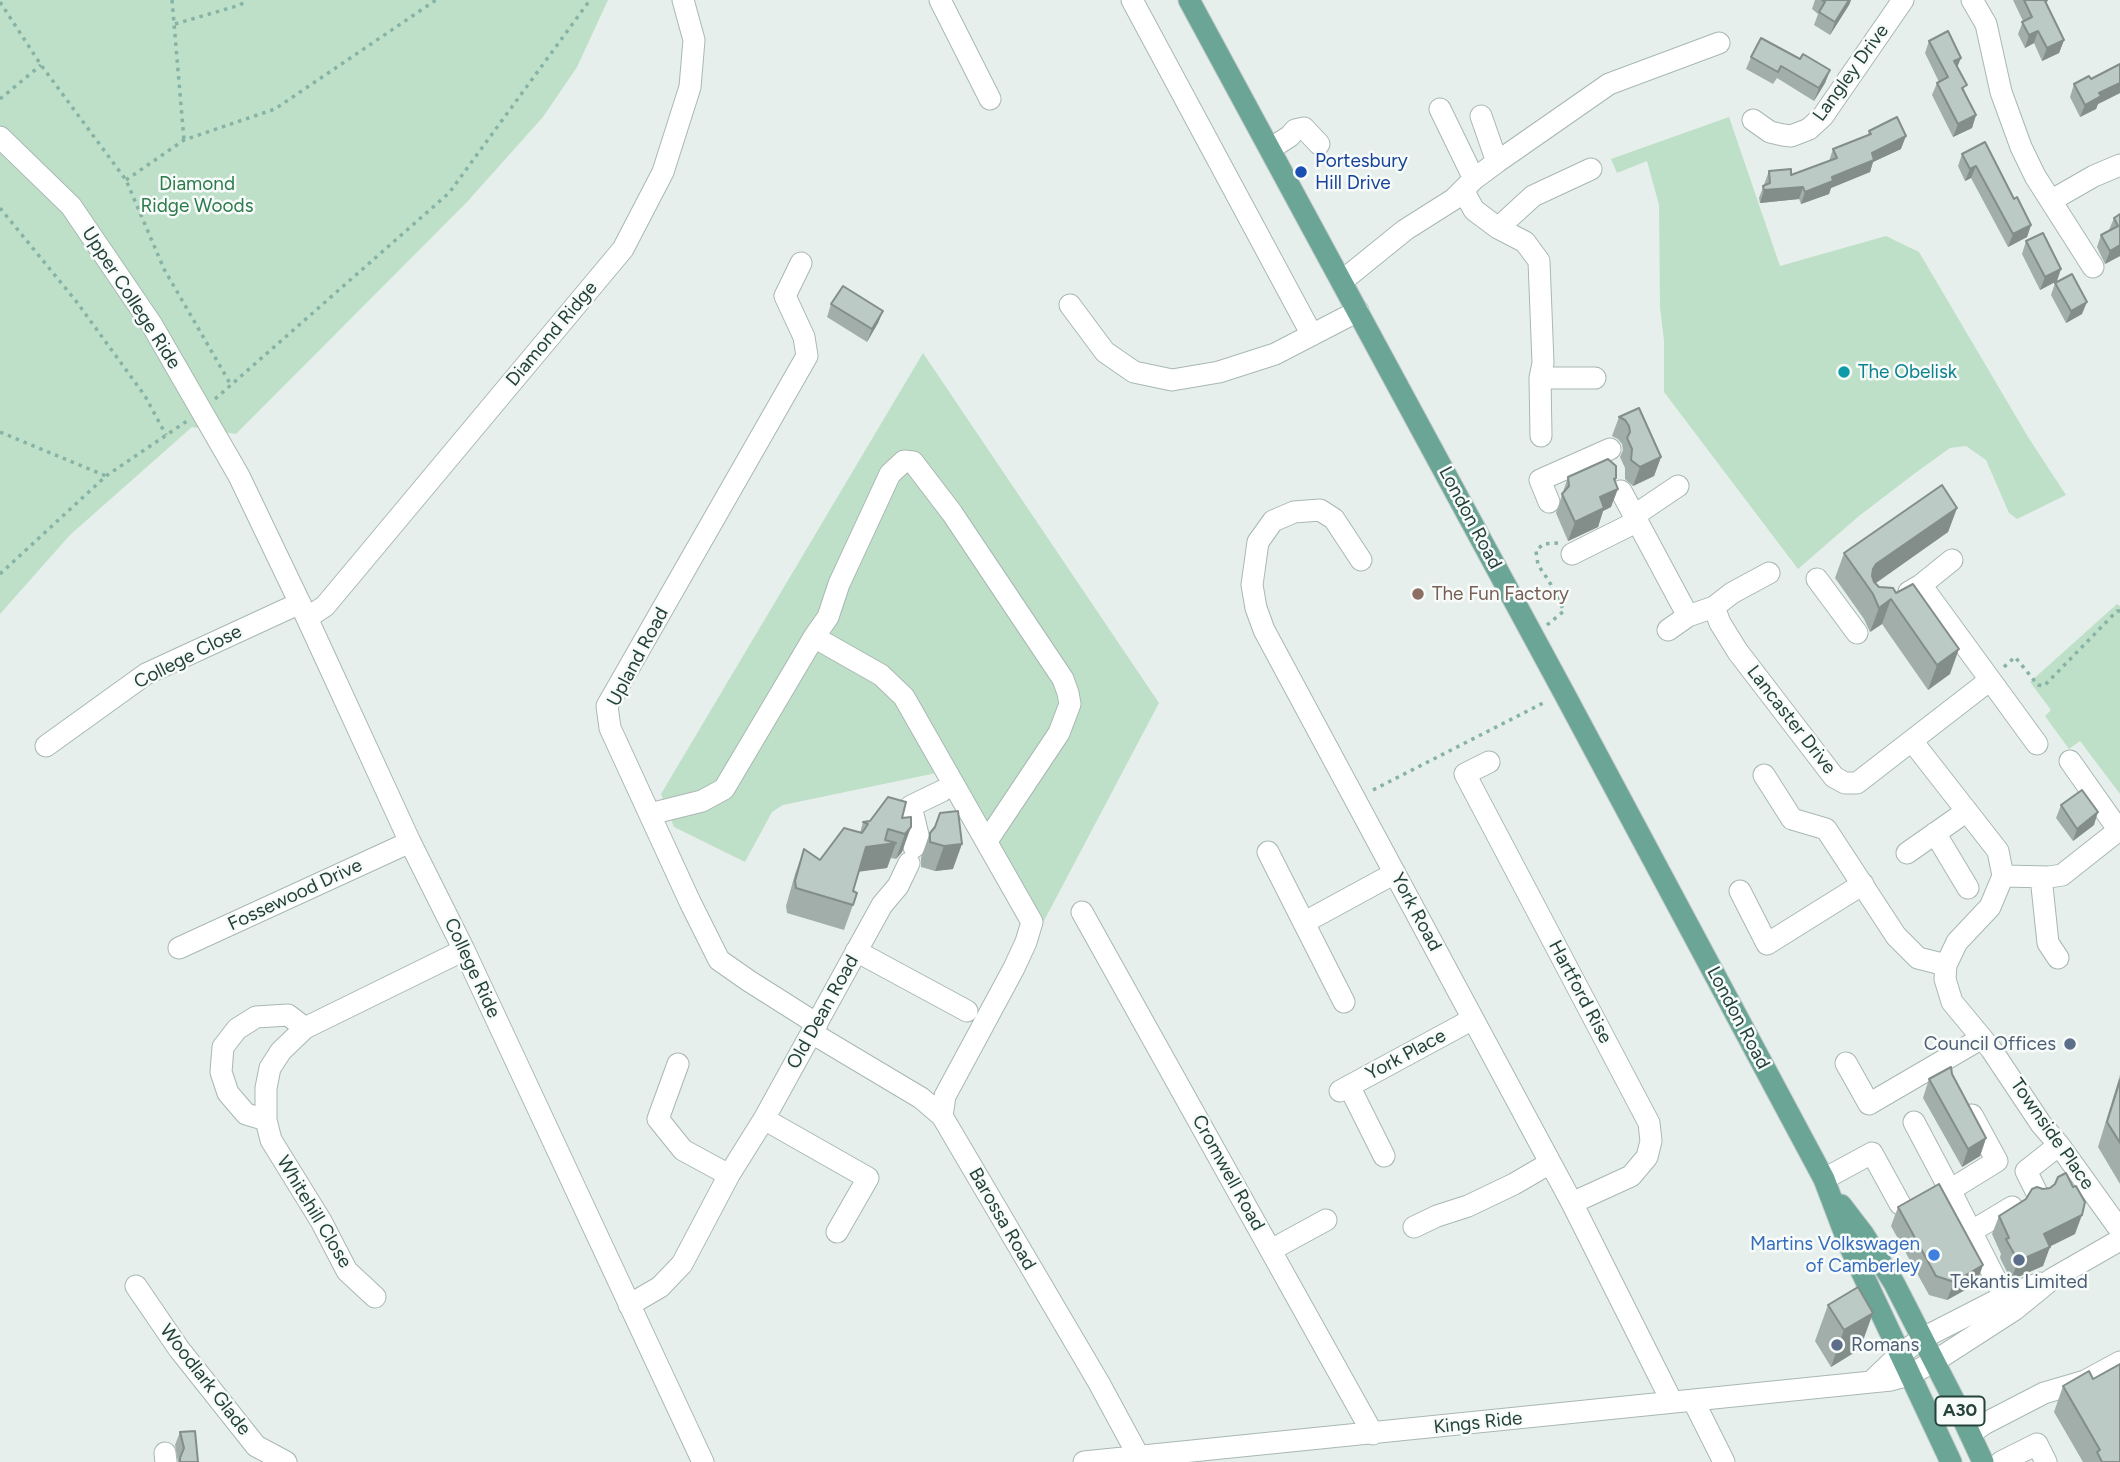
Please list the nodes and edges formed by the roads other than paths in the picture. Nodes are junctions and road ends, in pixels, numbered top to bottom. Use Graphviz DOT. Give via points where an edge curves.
graph roads {
  1 [pos="683,0"];
  2 [pos="940,0"];
  3 [pos="1132,0"];
  4 [pos="1189,0"];
  5 [pos="1903,0"];
  6 [pos="1972,0"];
  7 [pos="1719,43"];
  8 [pos="990,99"];
  9 [pos="1440,108"];
  10 [pos="1481,116"];
  11 [pos="1753,120"];
  12 [pos="0,137"];
  13 [pos="1320,144"];
  14 [pos="1270,149"];
  15 [pos="1497,162"];
  16 [pos="2120,165"];
  17 [pos="1591,169"];
  18 [pos="1469,185"];
  19 [pos="2052,200"];
  20 [pos="1498,228"];
  21 [pos="801,262"];
  22 [pos="2093,267"];
  23 [pos="1342,281"];
  24 [pos="1070,305"];
  25 [pos="1358,311"];
  26 [pos="1312,335"];
  27 [pos="1540,378"];
  28 [pos="1595,378"];
  29 [pos="1541,436"];
  30 [pos="239,476"];
  31 [pos="1678,486"];
  32 [pos="1627,501"];
  33 [pos="1549,502"];
  34 [pos="1572,554"];
  35 [pos="1361,560"];
  36 [pos="1952,560"];
  37 [pos="1769,573"];
  38 [pos="1817,579"];
  39 [pos="1921,585"];
  40 [pos="1887,600"];
  41 [pos="1714,607"];
  42 [pos="304,610"];
  43 [pos="1688,616"];
  44 [pos="1850,623"];
  45 [pos="1668,630"];
  46 [pos="814,637"];
  47 [pos="1990,680"];
  48 [pos="1912,741"];
  49 [pos="2037,744"];
  50 [pos="46,746"];
  51 [pos="2070,761"];
  52 [pos="1489,762"];
  53 [pos="1764,775"];
  54 [pos="942,791"];
  55 [pos="1967,811"];
  56 [pos="650,814"];
  57 [pos="2119,831"];
  58 [pos="1935,833"];
  59 [pos="987,841"];
  60 [pos="410,842"];
  61 [pos="1268,852"];
  62 [pos="1907,853"];
  63 [pos="1395,873"];
  64 [pos="2003,876"];
  65 [pos="2041,877"];
  66 [pos="1863,884"];
  67 [pos="1968,888"];
  68 [pos="1740,891"];
  69 [pos="1082,912"];
  70 [pos="1305,922"];
  71 [pos="179,948"];
  72 [pos="464,950"];
  73 [pos="856,951"];
  74 [pos="2057,958"];
  75 [pos="1946,965"];
  76 [pos="1345,1002"];
  77 [pos="967,1011"];
  78 [pos="1473,1019"];
  79 [pos="305,1028"];
  80 [pos="814,1028"];
  81 [pos="1982,1038"];
  82 [pos="1846,1063"];
  83 [pos="678,1064"];
  84 [pos="1964,1100"];
  85 [pos="942,1116"];
  86 [pos="764,1119"];
  87 [pos="267,1120"];
  88 [pos="1914,1122"];
  89 [pos="2059,1145"];
  90 [pos="1384,1156"];
  91 [pos="1550,1163"];
  92 [pos="729,1175"];
  93 [pos="1826,1183"];
  94 [pos="1950,1190"];
  95 [pos="2038,1195"];
  96 [pos="1572,1203"];
  97 [pos="1900,1204"];
  98 [pos="2011,1207"];
  99 [pos="1325,1220"];
  100 [pos="1414,1227"];
  101 [pos="2120,1230"];
  102 [pos="1972,1231"];
  103 [pos="837,1232"];
  104 [pos="2120,1240"];
  105 [pos="1271,1250"];
  106 [pos="136,1286"];
  107 [pos="374,1297"];
  108 [pos="2009,1303"];
  109 [pos="629,1305"];
  110 [pos="1923,1338"];
  111 [pos="1900,1354"];
  112 [pos="1935,1361"];
  113 [pos="2120,1362"];
  114 [pos="1909,1375"];
  115 [pos="1871,1382"];
  116 [pos="1693,1400"];
  117 [pos="1672,1402"];
  118 [pos="1373,1434"];
  119 [pos="1970,1434"];
  120 [pos="1139,1457"];
  121 [pos="286,1462"];
  122 [pos="703,1462"];
  123 [pos="1090,1462"];
  124 [pos="1724,1462"];
  125 [pos="1951,1462"];
  126 [pos="1983,1462"];
  127 [pos="2001,1462"];
  128 [pos="2046,1462"];
  1 -- 42 [label="street, Diamond Ridge" via="694,40 690,87 663,172 623,249 326,606"];
  2 -- 8 [label="street"];
  3 -- 26 [label="street"];
  4 -- 14 [label="main road, London Road / A30"];
  5 -- 11 [label="street, Langley Drive" via="1809,130 1783,135"];
  6 -- 19 [label="street" via="1986,24 2001,92 2021,147"];
  7 -- 15 [label="street" via="1609,84"];
  9 -- 18 [label="street"];
  10 -- 15 [label="street"];
  12 -- 30 [label="street, Upper College Ride" via="71,206 152,325"];
  13 -- 14 [label="street" via="1304,128 1294,130"];
  14 -- 23 [label="main road, London Road / A30"];
  15 -- 18 [label="street"];
  16 -- 19 [label="street"];
  17 -- 20 [label="street" via="1533,196"];
  18 -- 20 [label="street" via="1474,211"];
  18 -- 23 [label="street"];
  19 -- 22 [label="street"];
  20 -- 27 [label="street" via="1525,242 1539,261"];
  21 -- 56 [label="street, Upland Road" via="780,303 804,337 807,356 607,706 610,728"];
  23 -- 25 [label="main road, London Road / A30"];
  24 -- 26 [label="street" via="1105,352 1134,372 1172,380 1219,372 1275,354"];
  25 -- 26 [label="street"];
  25 -- 93 [label="main road, London Road / A30"];
  27 -- 28 [label="street"];
  27 -- 29 [label="street"];
  30 -- 42 [label="street, College Ride"];
  31 -- 32 [label="street"];
  32 -- 33 [label="street" via="1606,450 1540,481"];
  32 -- 34 [label="street"];
  32 -- 43 [label="street"];
  35 -- 63 [label="street, York Road" via="1335,519 1320,510 1294,512 1273,521 1258,542 1252,585 1264,630"];
  36 -- 39 [label="street"];
  37 -- 41 [label="street"];
  38 -- 44 [label="street"];
  39 -- 40 [label="street"];
  39 -- 47 [label="street"];
  41 -- 43 [label="street"];
  41 -- 48 [label="street, Lancaster Drive" via="1738,652 1834,777 1857,783"];
  42 -- 50 [label="street, College Close" via="146,674"];
  42 -- 60 [label="street, College Ride"];
  43 -- 45 [label="street"];
  46 -- 56 [label="street" via="724,789 702,801"];
  46 -- 59 [label="street" via="881,675 904,696"];
  46 -- 59 [label="street" via="828,617 890,474 904,461 913,462 1063,679 1068,693 1070,704 1059,733"];
  47 -- 48 [label="street, Lancaster Drive"];
  47 -- 49 [label="street"];
  48 -- 55 [label="street"];
  51 -- 57 [label="street"];
  52 -- 96 [label="street, Hartford Rise" via="1465,774 1649,1123 1647,1157 1631,1176"];
  53 -- 66 [label="street" via="1792,819 1826,829"];
  54 -- 73 [label="street, Old Dean Road" via="911,806 918,835 912,855 898,886"];
  55 -- 58 [label="street"];
  55 -- 64 [label="street" via="1998,850"];
  56 -- 80 [label="street, Upland Road" via="719,960"];
  57 -- 65 [label="street" via="2062,875"];
  58 -- 62 [label="street"];
  58 -- 67 [label="street"];
  59 -- 85 [label="street" via="1032,922 1014,968 945,1096"];
  60 -- 71 [label="street, Fossewood Drive"];
  60 -- 72 [label="street, College Ride"];
  61 -- 70 [label="street"];
  63 -- 70 [label="street"];
  63 -- 78 [label="street, York Road"];
  64 -- 65 [label="street"];
  64 -- 75 [label="street" via="1990,907 1957,942"];
  65 -- 74 [label="street" via="2048,943"];
  66 -- 68 [label="street" via="1767,944"];
  66 -- 75 [label="street" via="1903,944 1918,958"];
  69 -- 105 [label="street, Cromwell Road"];
  70 -- 76 [label="street"];
  72 -- 79 [label="street, Whitehill Close"];
  72 -- 109 [label="street, College Ride"];
  73 -- 77 [label="street"];
  73 -- 80 [label="street, Old Dean Road"];
  75 -- 81 [label="street, Townside Place" via="1952,1002"];
  78 -- 90 [label="street, York Place" via="1344,1088"];
  78 -- 91 [label="street, York Road"];
  79 -- 87 [label="street, Whitehill Close" via="270,1068 265,1088"];
  79 -- 87 [label="street" via="288,1016 256,1017 237,1029 223,1047 221,1072 228,1093 246,1114"];
  80 -- 85 [label="street, Barossa Road"];
  80 -- 86 [label="street, Old Dean Road"];
  81 -- 82 [label="street" via="1869,1104"];
  81 -- 89 [label="street, Townside Place"];
  83 -- 92 [label="street" via="658,1119 683,1150"];
  84 -- 94 [label="street" via="1997,1161"];
  85 -- 120 [label="street, Barossa Road"];
  86 -- 92 [label="street, Old Dean Road"];
  86 -- 103 [label="street" via="867,1178"];
  87 -- 107 [label="street, Whitehill Close" via="271,1140 347,1271"];
  88 -- 94 [label="street"];
  89 -- 95 [label="street" via="2026,1171"];
  89 -- 101 [label="street, Townside Place"];
  91 -- 96 [label="street, York Road"];
  91 -- 100 [label="street" via="1468,1206"];
  92 -- 109 [label="street, Old Dean Road" via="682,1264 660,1287"];
  93 -- 97 [label="street" via="1872,1153"];
  93 -- 110 [label="main road, London Road / A30" via="1864,1234"];
  93 -- 111 [label="main road, London Road / A30" via="1849,1245"];
  94 -- 102 [label="street"];
  96 -- 117 [label="street, York Road"];
  98 -- 102 [label="street"];
  99 -- 105 [label="street"];
  102 -- 108 [label="street"];
  104 -- 108 [label="street"];
  105 -- 118 [label="street, Cromwell Road"];
  106 -- 121 [label="street, Woodlark Glade" via="178,1349 256,1446"];
  108 -- 110 [label="street"];
  108 -- 112 [label="street, Kings Ride"];
  109 -- 122 [label="street, College Ride"];
  110 -- 111 [label="street"];
  110 -- 112 [label="main road, London Road / A30"];
  111 -- 114 [label="main road, London Road / A30"];
  111 -- 115 [label="street"];
  112 -- 114 [label="street, Kings Ride"];
  112 -- 119 [label="main road, London Road / A30"];
  113 -- 119 [label="street" via="2085,1381 2044,1393"];
  114 -- 115 [label="street, Kings Ride"];
  114 -- 125 [label="main road, London Road / A30"];
  115 -- 116 [label="street, Kings Ride"];
  116 -- 117 [label="street, Kings Ride"];
  116 -- 124 [label="street"];
  117 -- 118 [label="street, Kings Ride"];
  118 -- 120 [label="street, Kings Ride"];
  119 -- 126 [label="main road, London Road / A30"];
  120 -- 123 [label="street, Kings Ride"];
  127 -- 128 [label="street" via="2037,1444"];
}
